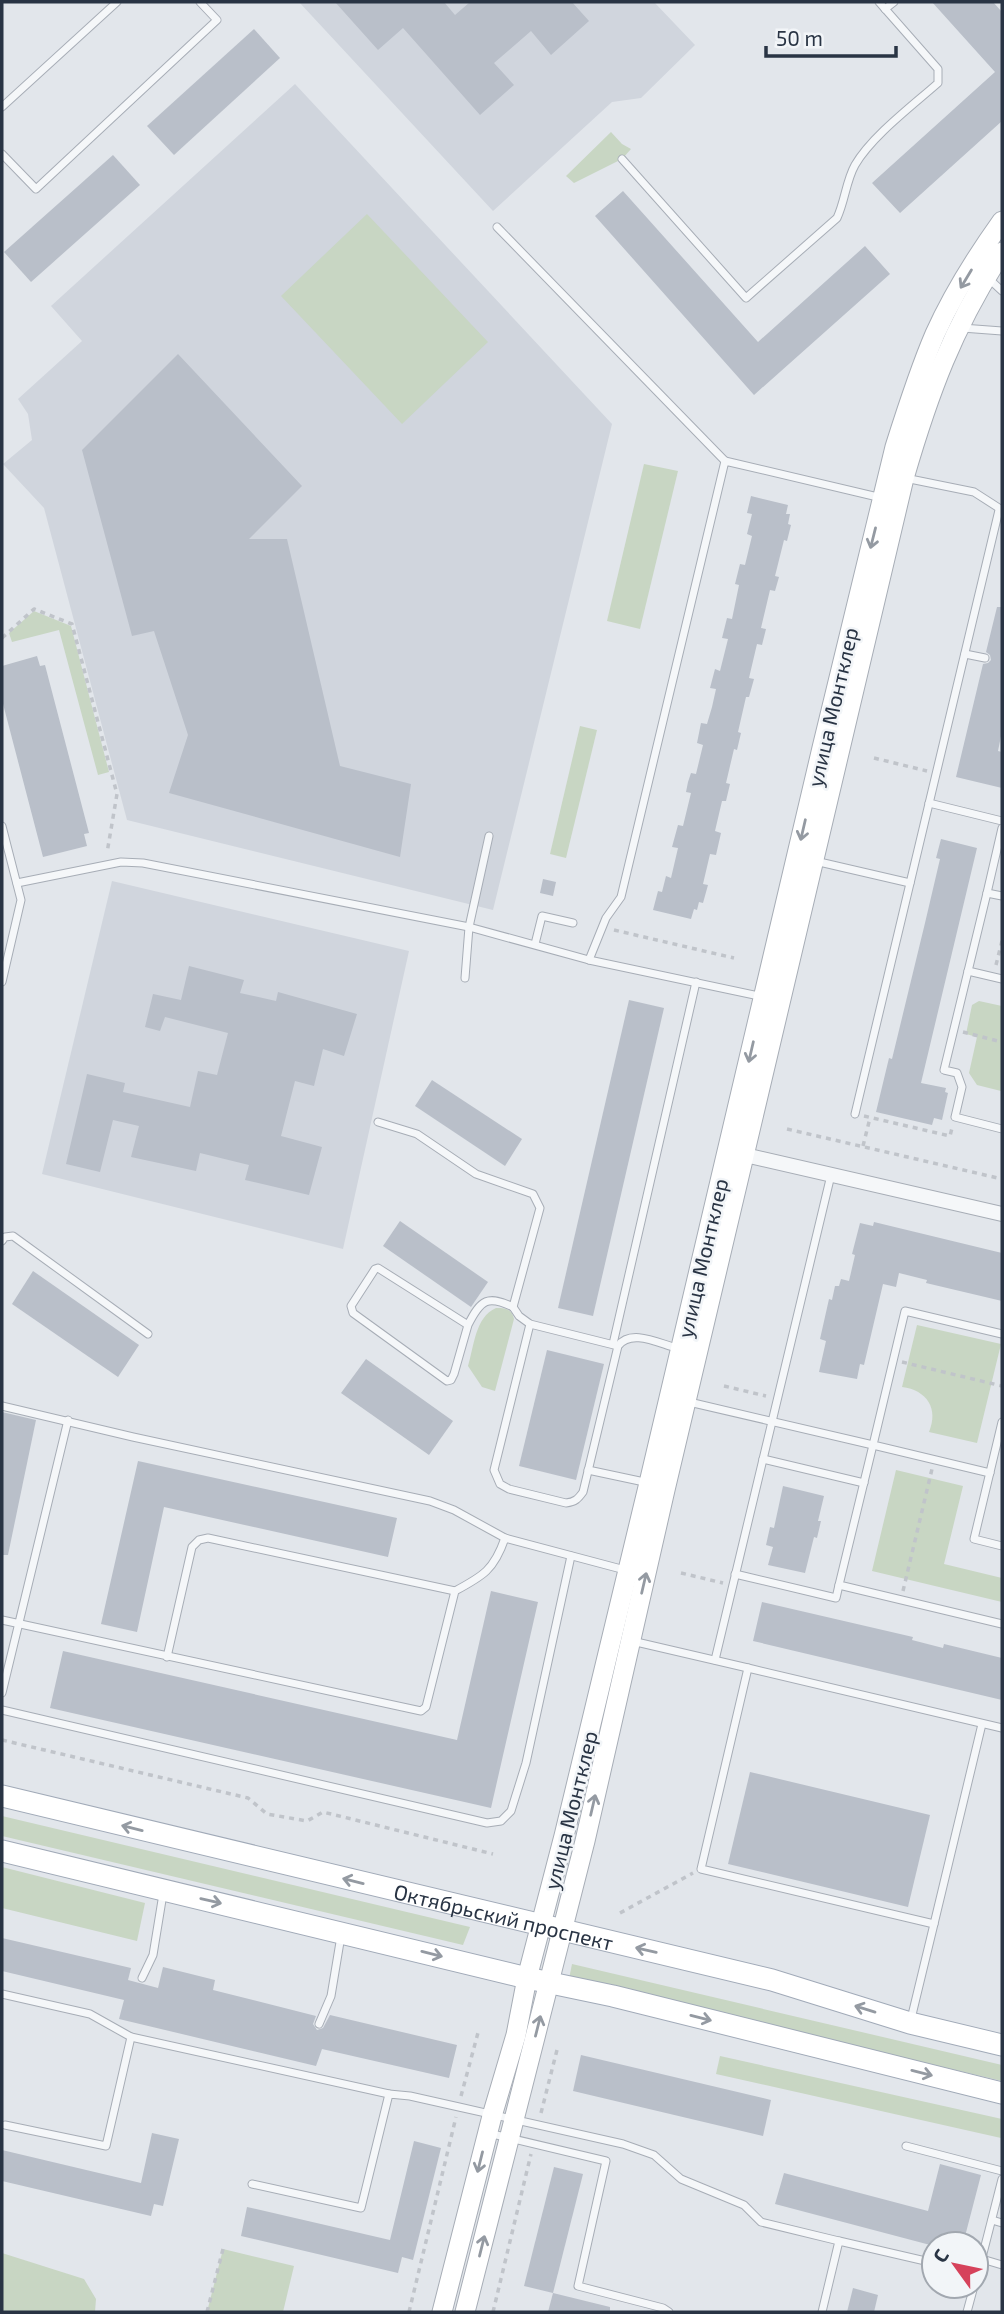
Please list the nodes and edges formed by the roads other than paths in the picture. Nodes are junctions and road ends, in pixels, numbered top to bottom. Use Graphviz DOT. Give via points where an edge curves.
graph roads {
  1 [pos="117,2"];
  2 [pos="200,2"];
  3 [pos="879,2"];
  4 [pos="894,2"];
  5 [pos="886,9"];
  6 [pos="2,107"];
  7 [pos="2,154"];
  8 [pos="622,159"];
  9 [pos="1002,221"];
  10 [pos="497,227"];
  11 [pos="1002,252"];
  12 [pos="986,276"];
  13 [pos="1002,291"];
  14 [pos="958,327"];
  15 [pos="1002,331"];
  16 [pos="725,461"];
  17 [pos="904,478"];
  18 [pos="883,498"];
  19 [pos="1001,510"];
  20 [pos="965,654"];
  21 [pos="985,658"];
  22 [pos="929,803"];
  23 [pos="1002,821"];
  24 [pos="2,826"];
  25 [pos="1002,828"];
  26 [pos="489,836"];
  27 [pos="999,857"];
  28 [pos="815,861"];
  29 [pos="17,883"];
  30 [pos="910,883"];
  31 [pos="987,892"];
  32 [pos="1002,896"];
  33 [pos="573,923"];
  34 [pos="470,927"];
  35 [pos="535,944"];
  36 [pos="589,960"];
  37 [pos="968,971"];
  38 [pos="465,978"];
  39 [pos="1002,979"];
  40 [pos="2,982"];
  41 [pos="696,982"];
  42 [pos="764,997"];
  43 [pos="855,1114"];
  44 [pos="377,1122"];
  45 [pos="1002,1129"];
  46 [pos="745,1155"];
  47 [pos="831,1174"];
  48 [pos="1002,1214"];
  49 [pos="2,1241"];
  50 [pos="513,1307"];
  51 [pos="530,1324"];
  52 [pos="468,1325"];
  53 [pos="148,1334"];
  54 [pos="1002,1334"];
  55 [pos="616,1345"];
  56 [pos="680,1349"];
  57 [pos="686,1401"];
  58 [pos="2,1405"];
  59 [pos="68,1420"];
  60 [pos="772,1422"];
  61 [pos="1002,1422"];
  62 [pos="873,1445"];
  63 [pos="763,1459"];
  64 [pos="588,1470"];
  65 [pos="990,1473"];
  66 [pos="649,1483"];
  67 [pos="864,1483"];
  68 [pos="505,1538"];
  69 [pos="1002,1546"];
  70 [pos="571,1556"];
  71 [pos="627,1571"];
  72 [pos="736,1574"];
  73 [pos="839,1585"];
  74 [pos="455,1591"];
  75 [pos="2,1620"];
  76 [pos="1002,1624"];
  77 [pos="19,1625"];
  78 [pos="630,1640"];
  79 [pos="167,1657"];
  80 [pos="715,1660"];
  81 [pos="748,1668"];
  82 [pos="2,1693"];
  83 [pos="2,1710"];
  84 [pos="982,1724"];
  85 [pos="1002,1728"];
  86 [pos="2,1796"];
  87 [pos="2,1851"];
  88 [pos="164,1890"];
  89 [pos="934,1924"];
  90 [pos="541,1925"];
  91 [pos="563,1930"];
  92 [pos="342,1932"];
  93 [pos="142,1978"];
  94 [pos="527,1978"];
  95 [pos="549,1982"];
  96 [pos="2,1994"];
  97 [pos="910,2023"];
  98 [pos="319,2024"];
  99 [pos="131,2037"];
  100 [pos="1002,2045"];
  101 [pos="1002,2093"];
  102 [pos="389,2094"];
  103 [pos="5,2125"];
  104 [pos="512,2129"];
  105 [pos="488,2133"];
  106 [pos="906,2146"];
  107 [pos="1002,2171"];
  108 [pos="1002,2179"];
  109 [pos="252,2184"];
  110 [pos="992,2220"];
  111 [pos="1002,2223"];
  112 [pos="989,2230"];
  113 [pos="839,2241"];
  114 [pos="920,2260"];
  115 [pos="442,2312"];
  116 [pos="465,2312"];
  117 [pos="669,2312"];
  118 [pos="822,2312"];
  1 -- 6 [label="lane"];
  2 -- 7 [label="lane" via="217,20 36,189"];
  3 -- 5 [label="lane"];
  4 -- 5 [label="lane"];
  5 -- 8 [label="lane" via="938,69 938,83 867,148 853,168 837,218 746,298"];
  9 -- 18 [label="street, улица Монтклер, one-way" via="936,331 909,402"];
  10 -- 16 [label="lane"];
  11 -- 12 [label="street, улица Монтклер"];
  12 -- 13 [label="lane"];
  12 -- 14 [label="street, улица Монтклер"];
  14 -- 15 [label="lane"];
  14 -- 17 [label="street, улица Монтклер" via="928,398"];
  16 -- 18 [label="lane"];
  16 -- 36 [label="lane" via="621,897 606,918"];
  17 -- 19 [label="lane" via="974,492"];
  17 -- 28 [label="street, улица Монтклер"];
  18 -- 42 [label="street, улица Монтклер, one-way"];
  19 -- 20 [label="lane"];
  20 -- 21 [label="lane"];
  20 -- 22 [label="lane"];
  22 -- 23 [label="lane"];
  22 -- 30 [label="lane"];
  24 -- 29 [label="lane"];
  25 -- 27 [label="lane"];
  26 -- 34 [label="lane"];
  27 -- 31 [label="lane"];
  28 -- 30 [label="lane"];
  28 -- 46 [label="street, улица Монтклер"];
  29 -- 34 [label="lane" via="121,862 143,863"];
  29 -- 40 [label="lane" via="21,900"];
  30 -- 43 [label="lane"];
  31 -- 32 [label="lane"];
  31 -- 37 [label="lane"];
  33 -- 35 [label="lane" via="542,916"];
  34 -- 35 [label="lane"];
  34 -- 38 [label="lane"];
  35 -- 36 [label="lane"];
  36 -- 41 [label="lane"];
  37 -- 39 [label="lane"];
  37 -- 45 [label="lane" via="944,1070 957,1073 962,1087 955,1117"];
  41 -- 42 [label="lane"];
  41 -- 55 [label="lane"];
  42 -- 56 [label="street, улица Монтклер, one-way"];
  44 -- 50 [label="lane" via="417,1135 476,1174 537,1198 540,1208"];
  46 -- 47 [label="street"];
  46 -- 57 [label="street, улица Монтклер"];
  47 -- 48 [label="street"];
  47 -- 60 [label="lane"];
  49 -- 53 [label="lane" via="13,1236"];
  50 -- 51 [label="lane"];
  50 -- 52 [label="lane" via="496,1299 487,1301"];
  51 -- 55 [label="lane"];
  51 -- 64 [label="lane" via="494,1470 496,1478 509,1489 566,1503 583,1492"];
  52 -- 52 [label="lane" via="454,1374 447,1381 353,1313 351,1306 378,1268"];
  54 -- 62 [label="lane" via="905,1311"];
  55 -- 56 [label="lane" via="632,1336"];
  55 -- 64 [label="lane"];
  56 -- 66 [label="street, улица Монтклер"];
  57 -- 60 [label="lane"];
  78 -- 57 [label="street, улица Монтклер, one-way"];
  58 -- 59 [label="lane"];
  59 -- 68 [label="lane" via="430,1501"];
  59 -- 77 [label="lane"];
  60 -- 62 [label="lane"];
  60 -- 63 [label="lane"];
  61 -- 65 [label="lane"];
  62 -- 65 [label="lane"];
  62 -- 67 [label="lane"];
  63 -- 67 [label="lane"];
  63 -- 72 [label="lane"];
  64 -- 66 [label="lane"];
  65 -- 69 [label="lane" via="974,1539"];
  66 -- 71 [label="street, улица Монтклер"];
  67 -- 73 [label="lane"];
  68 -- 70 [label="lane"];
  68 -- 74 [label="lane" via="485,1575"];
  70 -- 71 [label="lane"];
  70 -- 83 [label="lane" via="526,1762 512,1811 501,1821 487,1823"];
  71 -- 90 [label="street, улица Монтклер"];
  72 -- 73 [label="lane" via="836,1598"];
  72 -- 80 [label="lane"];
  73 -- 76 [label="lane"];
  74 -- 79 [label="lane" via="208,1538 198,1540 192,1546"];
  74 -- 79 [label="lane" via="426,1707 421,1711"];
  75 -- 77 [label="lane"];
  77 -- 79 [label="lane"];
  77 -- 82 [label="lane"];
  78 -- 80 [label="lane"];
  91 -- 78 [label="street, улица Монтклер, one-way"];
  80 -- 81 [label="lane"];
  81 -- 84 [label="lane"];
  81 -- 89 [label="lane" via="701,1869"];
  84 -- 85 [label="lane"];
  84 -- 89 [label="lane"];
  90 -- 86 [label="main road, Октябрьский проспект, one-way"];
  87 -- 88 [label="main road"];
  88 -- 92 [label="main road, one-way"];
  88 -- 93 [label="lane" via="153,1955"];
  89 -- 97 [label="lane"];
  90 -- 91 [label="main road, Октябрьский проспект"];
  90 -- 94 [label="street, улица Монтклер"];
  91 -- 95 [label="street, улица Монтклер"];
  97 -- 91 [label="main road, Октябрьский проспект, one-way" via="772,1980"];
  92 -- 94 [label="main road, one-way"];
  92 -- 98 [label="lane" via="331,1996"];
  94 -- 95 [label="main road"];
  94 -- 105 [label="street, улица Монтклер"];
  95 -- 101 [label="main road, one-way"];
  104 -- 95 [label="street, улица Монтклер, one-way"];
  96 -- 99 [label="lane" via="90,2014"];
  97 -- 100 [label="main road, Октябрьский проспект"];
  99 -- 102 [label="lane"];
  99 -- 103 [label="lane" via="106,2147"];
  102 -- 104 [label="lane" via="459,2107"];
  102 -- 109 [label="lane" via="361,2208"];
  104 -- 105 [label="lane"];
  104 -- 113 [label="lane" via="538,2125 654,2154 681,2179 744,2205 761,2222"];
  116 -- 104 [label="street, улица Монтклер, one-way"];
  104 -- 117 [label="lane" via="534,2145 606,2161 578,2286"];
  105 -- 115 [label="street, улица Монтклер, one-way"];
  106 -- 107 [label="lane"];
  108 -- 110 [label="lane"];
  110 -- 111 [label="lane"];
  110 -- 112 [label="lane"];
  113 -- 114 [label="lane"];
  113 -- 118 [label="lane"];
}
